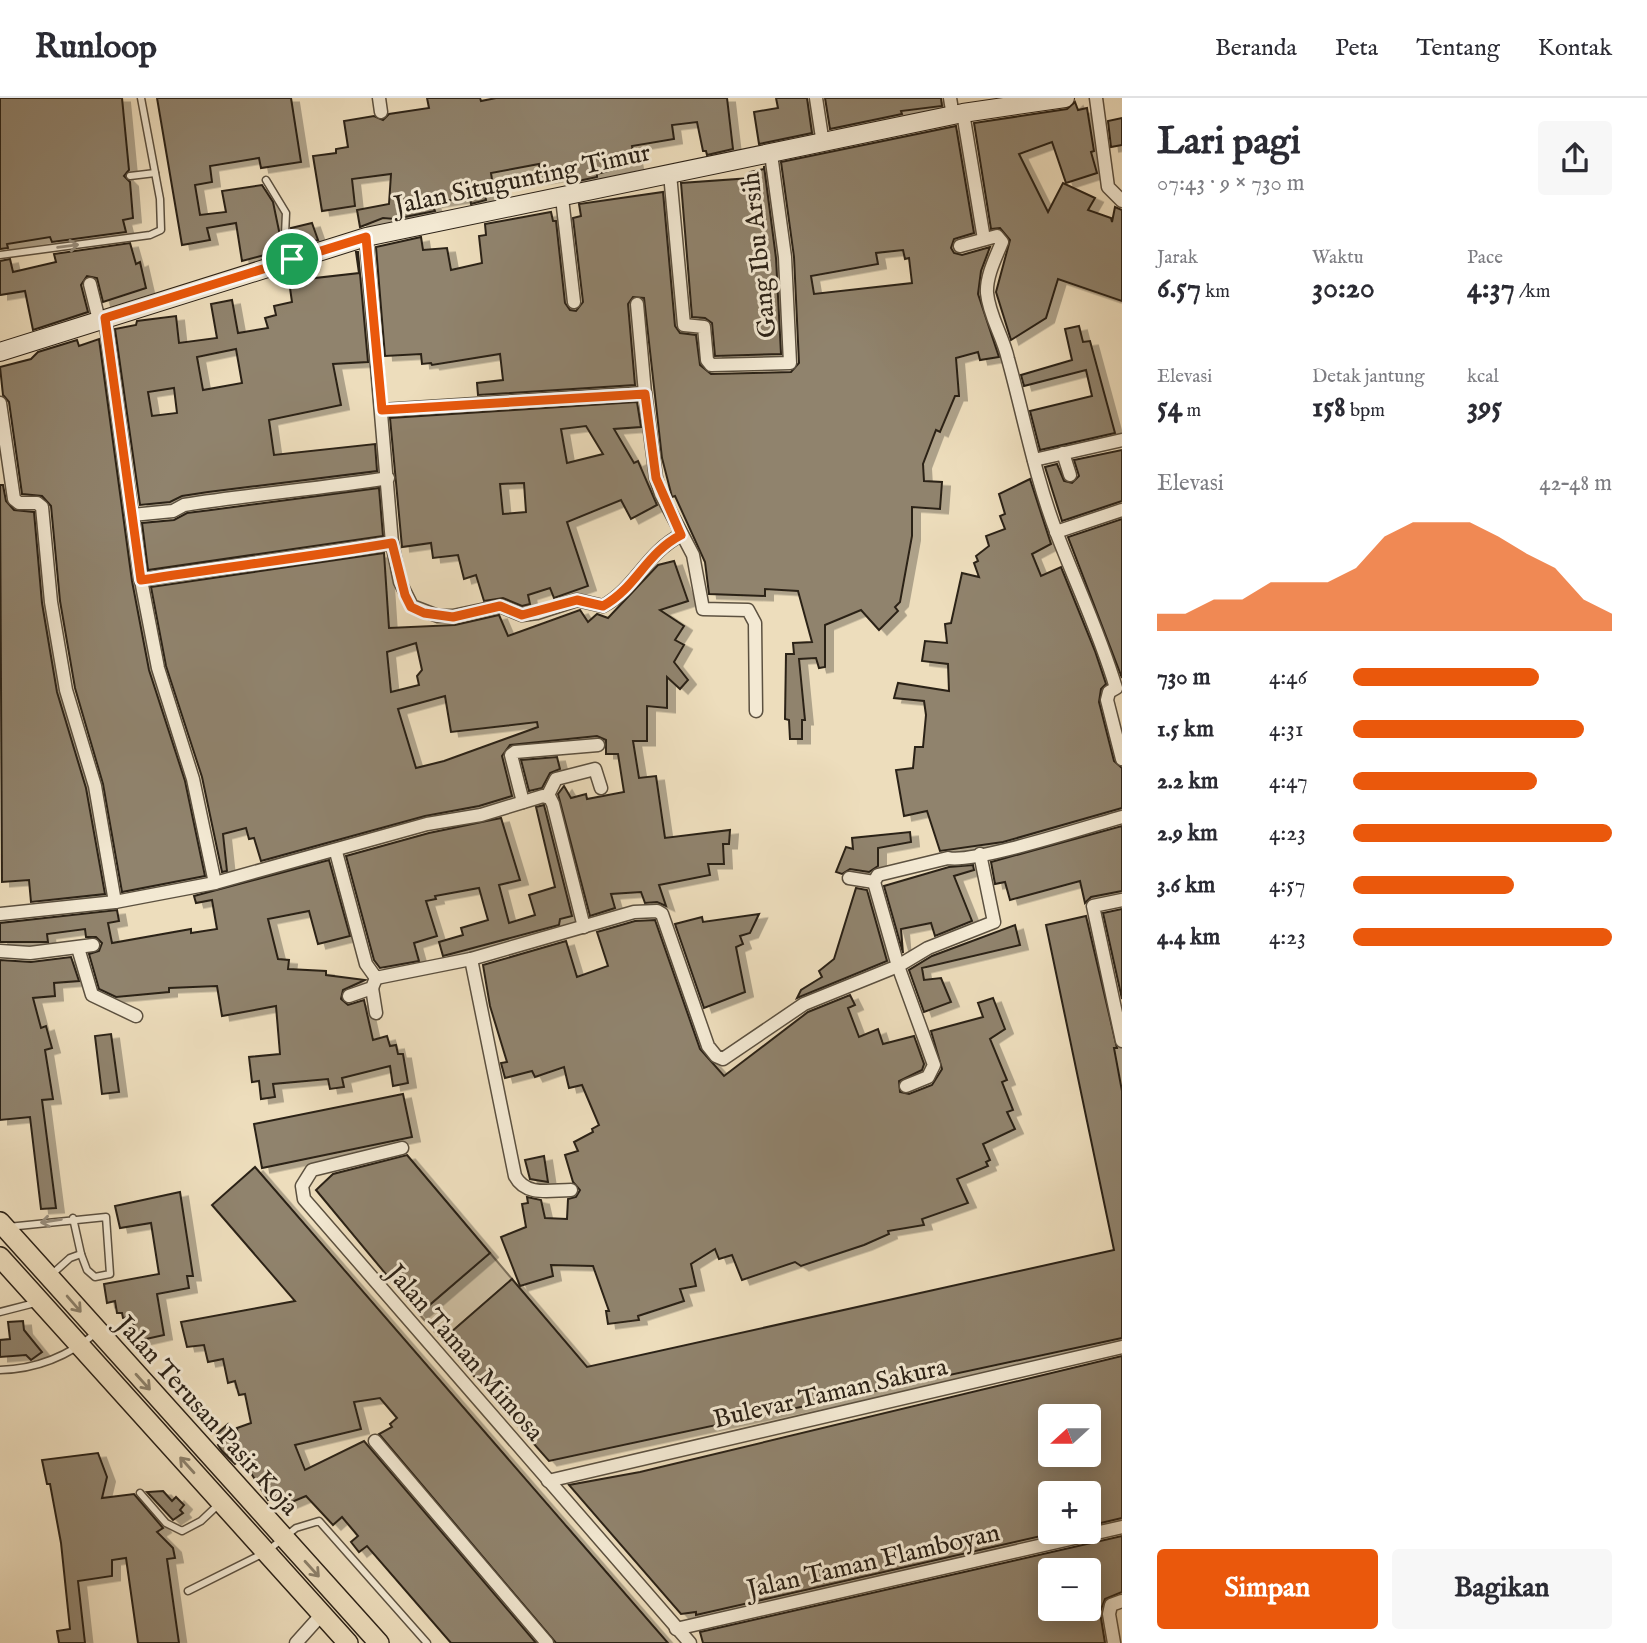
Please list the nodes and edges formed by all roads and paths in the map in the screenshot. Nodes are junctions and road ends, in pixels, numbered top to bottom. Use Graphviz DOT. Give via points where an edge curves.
graph roads {
  1 [pos="141,98"];
  2 [pos="379,98"];
  3 [pos="816,98"];
  4 [pos="1062,98"];
  5 [pos="1096,98"];
  6 [pos="956,109"];
  7 [pos="381,112"];
  8 [pos="823,144"];
  9 [pos="771,154"];
  10 [pos="155,173"];
  11 [pos="670,174"];
  12 [pos="130,176"];
  13 [pos="266,180"];
  14 [pos="562,198"];
  15 [pos="1122,201"];
  16 [pos="366,237"];
  17 [pos="984,239"];
  18 [pos="960,246"];
  19 [pos="0,254"];
  20 [pos="292,259"];
  21 [pos="90,284"];
  22 [pos="574,302"];
  23 [pos="637,304"];
  24 [pos="102,319"];
  25 [pos="0,352"];
  26 [pos="645,394"];
  27 [pos="0,403"];
  28 [pos="382,410"];
  29 [pos="1122,440"];
  30 [pos="1063,453"];
  31 [pos="1034,460"];
  32 [pos="1070,475"];
  33 [pos="388,478"];
  34 [pos="1122,510"];
  35 [pos="132,514"];
  36 [pos="1056,532"];
  37 [pos="681,535"];
  38 [pos="392,543"];
  39 [pos="141,580"];
  40 [pos="1119,687"];
  41 [pos="756,711"];
  42 [pos="598,745"];
  43 [pos="1122,760"];
  44 [pos="601,788"];
  45 [pos="547,797"];
  46 [pos="523,802"];
  47 [pos="1122,817"];
  48 [pos="336,852"];
  49 [pos="980,854"];
  50 [pos="849,878"];
  51 [pos="874,882"];
  52 [pos="215,883"];
  53 [pos="1122,900"];
  54 [pos="115,902"];
  55 [pos="0,914"];
  56 [pos="584,927"];
  57 [pos="93,945"];
  58 [pos="78,948"];
  59 [pos="0,951"];
  60 [pos="471,959"];
  61 [pos="898,965"];
  62 [pos="374,983"];
  63 [pos="349,996"];
  64 [pos="376,1013"];
  65 [pos="136,1016"];
  66 [pos="1122,1041"];
  67 [pos="906,1086"];
  68 [pos="402,1148"];
  69 [pos="571,1190"];
  70 [pos="73,1218"];
  71 [pos="2,1226"];
  72 [pos="81,1254"];
  73 [pos="0,1257"];
  74 [pos="50,1277"];
  75 [pos="40,1301"];
  76 [pos="0,1312"];
  77 [pos="97,1332"];
  78 [pos="80,1347"];
  79 [pos="1122,1348"];
  80 [pos="0,1370"];
  81 [pos="375,1441"];
  82 [pos="548,1481"];
  83 [pos="140,1493"];
  84 [pos="221,1502"];
  85 [pos="1122,1527"];
  86 [pos="284,1538"];
  87 [pos="266,1552"];
  88 [pos="188,1591"];
  89 [pos="1122,1601"];
  90 [pos="322,1614"];
  91 [pos="676,1629"];
  92 [pos="296,1643"];
  93 [pos="348,1643"];
  94 [pos="379,1643"];
  95 [pos="427,1643"];
  96 [pos="547,1643"];
  97 [pos="690,1643"];
  98 [pos="1114,1643"];
  1 -- 10 [label="lane"];
  2 -- 7 [label="street"];
  3 -- 8 [label="street"];
  4 -- 6 [label="street, Jalan Situgunting Timur"];
  5 -- 15 [label="street" via="1108,187"];
  6 -- 8 [label="street, Jalan Situgunting Timur"];
  6 -- 17 [label="street"];
  8 -- 9 [label="street, Jalan Situgunting Timur"];
  9 -- 11 [label="street, Jalan Situgunting Timur"];
  9 -- 11 [label="street, Gang Ibu Arsih" via="785,257 790,363 709,363 704,327 683,323"];
  10 -- 12 [label="lane"];
  19 -- 10 [label="lane, one-way" via="157,233 163,226"];
  11 -- 14 [label="street, Jalan Situgunting Timur"];
  13 -- 20 [label="lane" via="286,213 285,236"];
  14 -- 16 [label="street, Jalan Situgunting Timur"];
  14 -- 22 [label="street"];
  16 -- 20 [label="street, Jalan Situgunting Timur"];
  16 -- 28 [label="street"];
  17 -- 18 [label="street"];
  17 -- 31 [label="street" via="997,236 1002,242 987,293"];
  20 -- 24 [label="street, Jalan Situgunting Timur"];
  21 -- 24 [label="street"];
  23 -- 26 [label="street"];
  24 -- 25 [label="street, Jalan Situgunting Timur"];
  24 -- 35 [label="street" via="119,403"];
  26 -- 28 [label="street"];
  26 -- 37 [label="street" via="656,478"];
  27 -- 54 [label="street" via="14,499 42,507 66,690 95,786"];
  28 -- 33 [label="street"];
  29 -- 30 [label="street"];
  30 -- 31 [label="street"];
  30 -- 32 [label="street"];
  31 -- 36 [label="street"];
  33 -- 35 [label="street"];
  33 -- 38 [label="street"];
  34 -- 36 [label="street"];
  35 -- 39 [label="street"];
  36 -- 40 [label="street"];
  37 -- 38 [label="street" via="659,549 625,592 603,606 577,600 522,615 500,606 453,617 411,607"];
  37 -- 41 [label="street" via="696,566 703,609 748,610 752,614"];
  38 -- 39 [label="street"];
  39 -- 52 [label="street" via="158,668 193,779"];
  40 -- 43 [label="street" via="1109,692 1107,700"];
  42 -- 46 [label="street" via="514,752"];
  44 -- 45 [label="street" via="595,769 556,779"];
  45 -- 46 [label="street"];
  45 -- 56 [label="street" via="559,825"];
  46 -- 48 [label="street" via="427,824"];
  47 -- 49 [label="street"];
  48 -- 52 [label="street"];
  48 -- 62 [label="street"];
  49 -- 51 [label="street" via="884,872"];
  49 -- 61 [label="street" via="994,922"];
  50 -- 51 [label="street"];
  51 -- 61 [label="street"];
  52 -- 54 [label="street"];
  53 -- 66 [label="street" via="1093,906"];
  54 -- 55 [label="street"];
  56 -- 60 [label="street"];
  56 -- 61 [label="street" via="634,912 662,914 708,1046 723,1059 804,1004"];
  57 -- 58 [label="street"];
  58 -- 59 [label="street"];
  58 -- 65 [label="street" via="92,995"];
  60 -- 62 [label="street"];
  60 -- 69 [label="street" via="515,1176 534,1191"];
  61 -- 67 [label="street" via="934,1065 929,1077"];
  62 -- 63 [label="street"];
  62 -- 64 [label="street"];
  68 -- 82 [label="street, Jalan Taman Mimosa" via="312,1170 302,1186 304,1199"];
  70 -- 71 [label="lane, one-way"];
  70 -- 72 [label="lane"];
  70 -- 72 [label="lane" via="106,1217 110,1274 95,1277"];
  71 -- 74 [label="main road, Jalan Terusan Pasir Koja"];
  72 -- 74 [label="lane"];
  73 -- 75 [label="main road, Jalan Terusan Pasir Koja"];
  74 -- 77 [label="main road, Jalan Terusan Pasir Koja, one-way"];
  75 -- 76 [label="lane"];
  75 -- 78 [label="main road, Jalan Terusan Pasir Koja"];
  77 -- 78 [label="lane"];
  77 -- 86 [label="main road, Jalan Terusan Pasir Koja, one-way"];
  78 -- 80 [label="lane" via="31,1367"];
  84 -- 78 [label="main road, Jalan Terusan Pasir Koja, one-way"];
  79 -- 82 [label="street, Bulevar Taman Sakura"];
  81 -- 96 [label="street"];
  82 -- 91 [label="street, Jalan Taman Mimosa"];
  83 -- 84 [label="lane" via="166,1523 182,1531"];
  84 -- 87 [label="main road, Jalan Terusan Pasir Koja"];
  85 -- 91 [label="street, Jalan Taman Flamboyan"];
  86 -- 87 [label="lane"];
  86 -- 94 [label="main road, Jalan Terusan Pasir Koja, one-way"];
  86 -- 95 [label="lane" via="296,1528 322,1523"];
  87 -- 88 [label="lane"];
  87 -- 90 [label="main road, Jalan Terusan Pasir Koja"];
  89 -- 98 [label="street" via="1111,1605 1109,1614"];
  90 -- 92 [label="street"];
  90 -- 93 [label="main road, Jalan Terusan Pasir Koja"];
  91 -- 97 [label="street, Jalan Taman Mimosa"];
}
